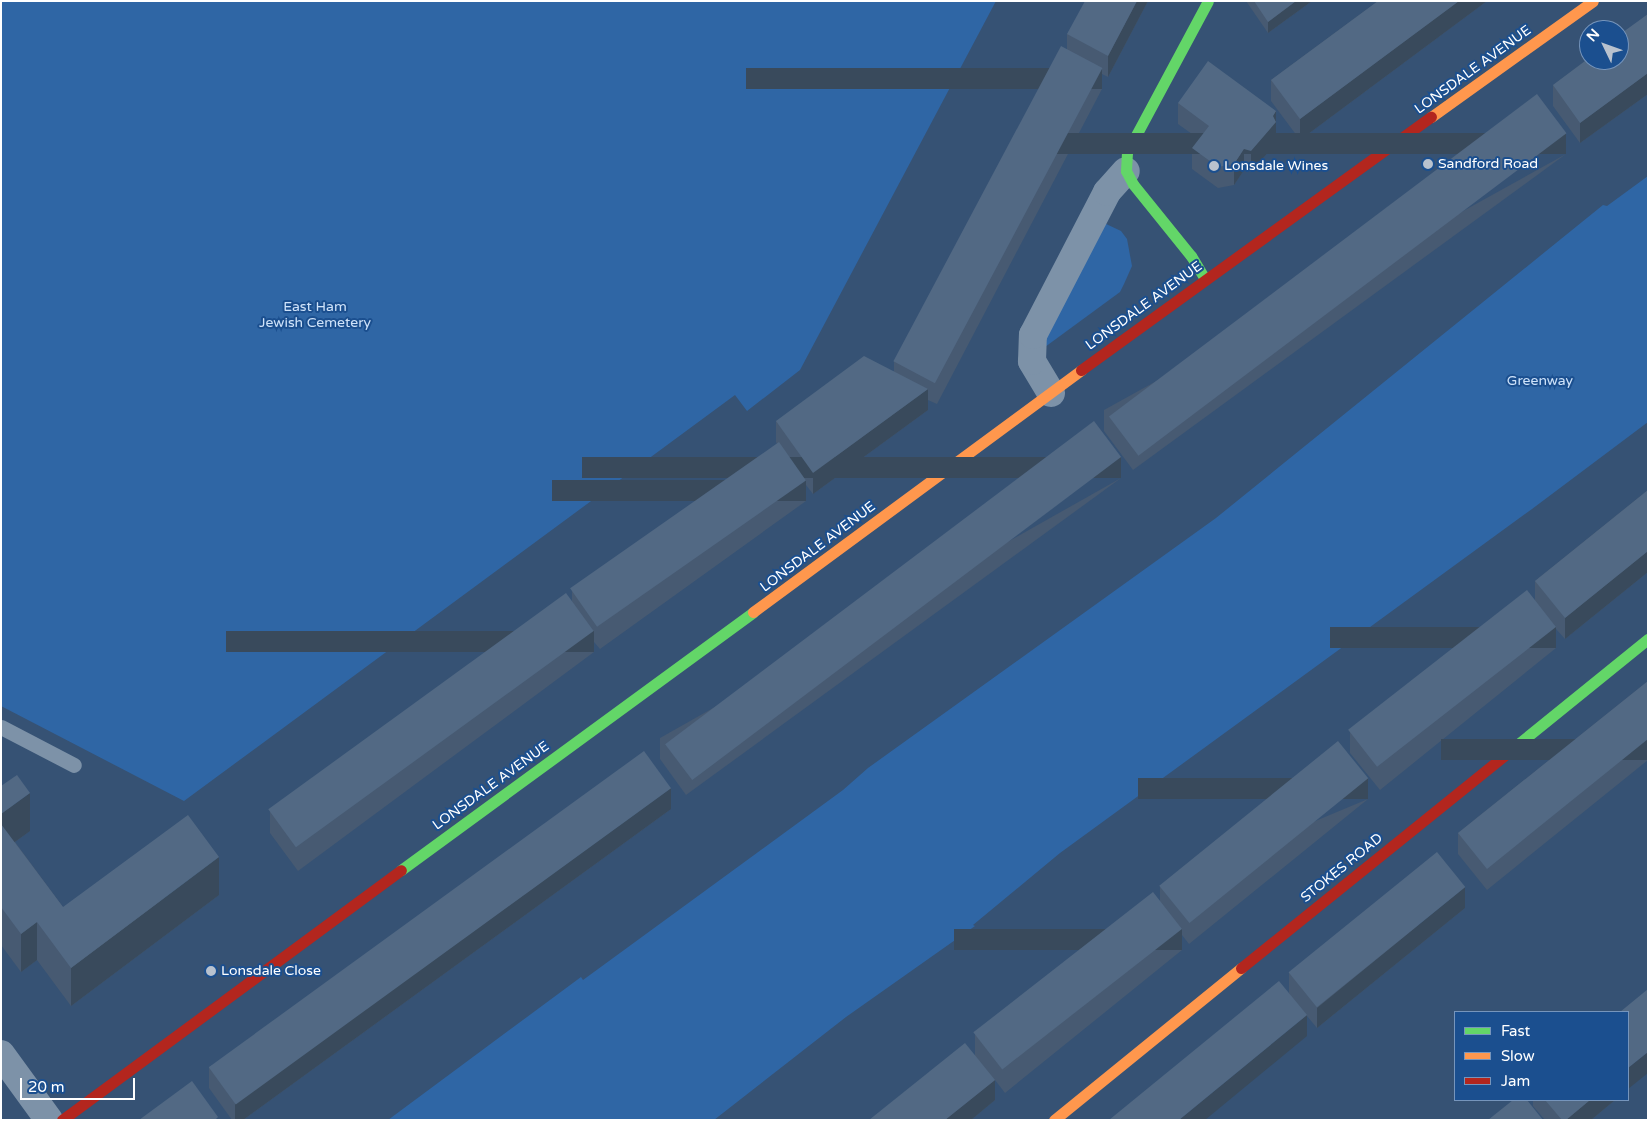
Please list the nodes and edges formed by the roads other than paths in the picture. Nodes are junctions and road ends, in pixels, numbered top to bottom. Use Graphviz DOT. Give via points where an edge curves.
graph roads {
  1 [pos="1208,1"];
  2 [pos="1594,1"];
  3 [pos="1126,172"];
  4 [pos="1205,279"];
  5 [pos="1051,393"];
  6 [pos="1648,639"];
  7 [pos="1,727"];
  8 [pos="74,765"];
  9 [pos="1,1054"];
  10 [pos="49,1120"];
  11 [pos="62,1120"];
  12 [pos="1054,1120"];
  1 -- 3 [label="street" via="1127,152"];
  2 -- 4 [label="street, LONSDALE AVENUE"];
  3 -- 4 [label="street"];
  3 -- 5 [label="street" via="1107,192 1033,335 1032,361"];
  4 -- 5 [label="street, LONSDALE AVENUE"];
  5 -- 11 [label="street, LONSDALE AVENUE"];
  6 -- 12 [label="street, STOKES ROAD"];
  7 -- 8 [label="lane"];
  9 -- 10 [label="street"];
}
